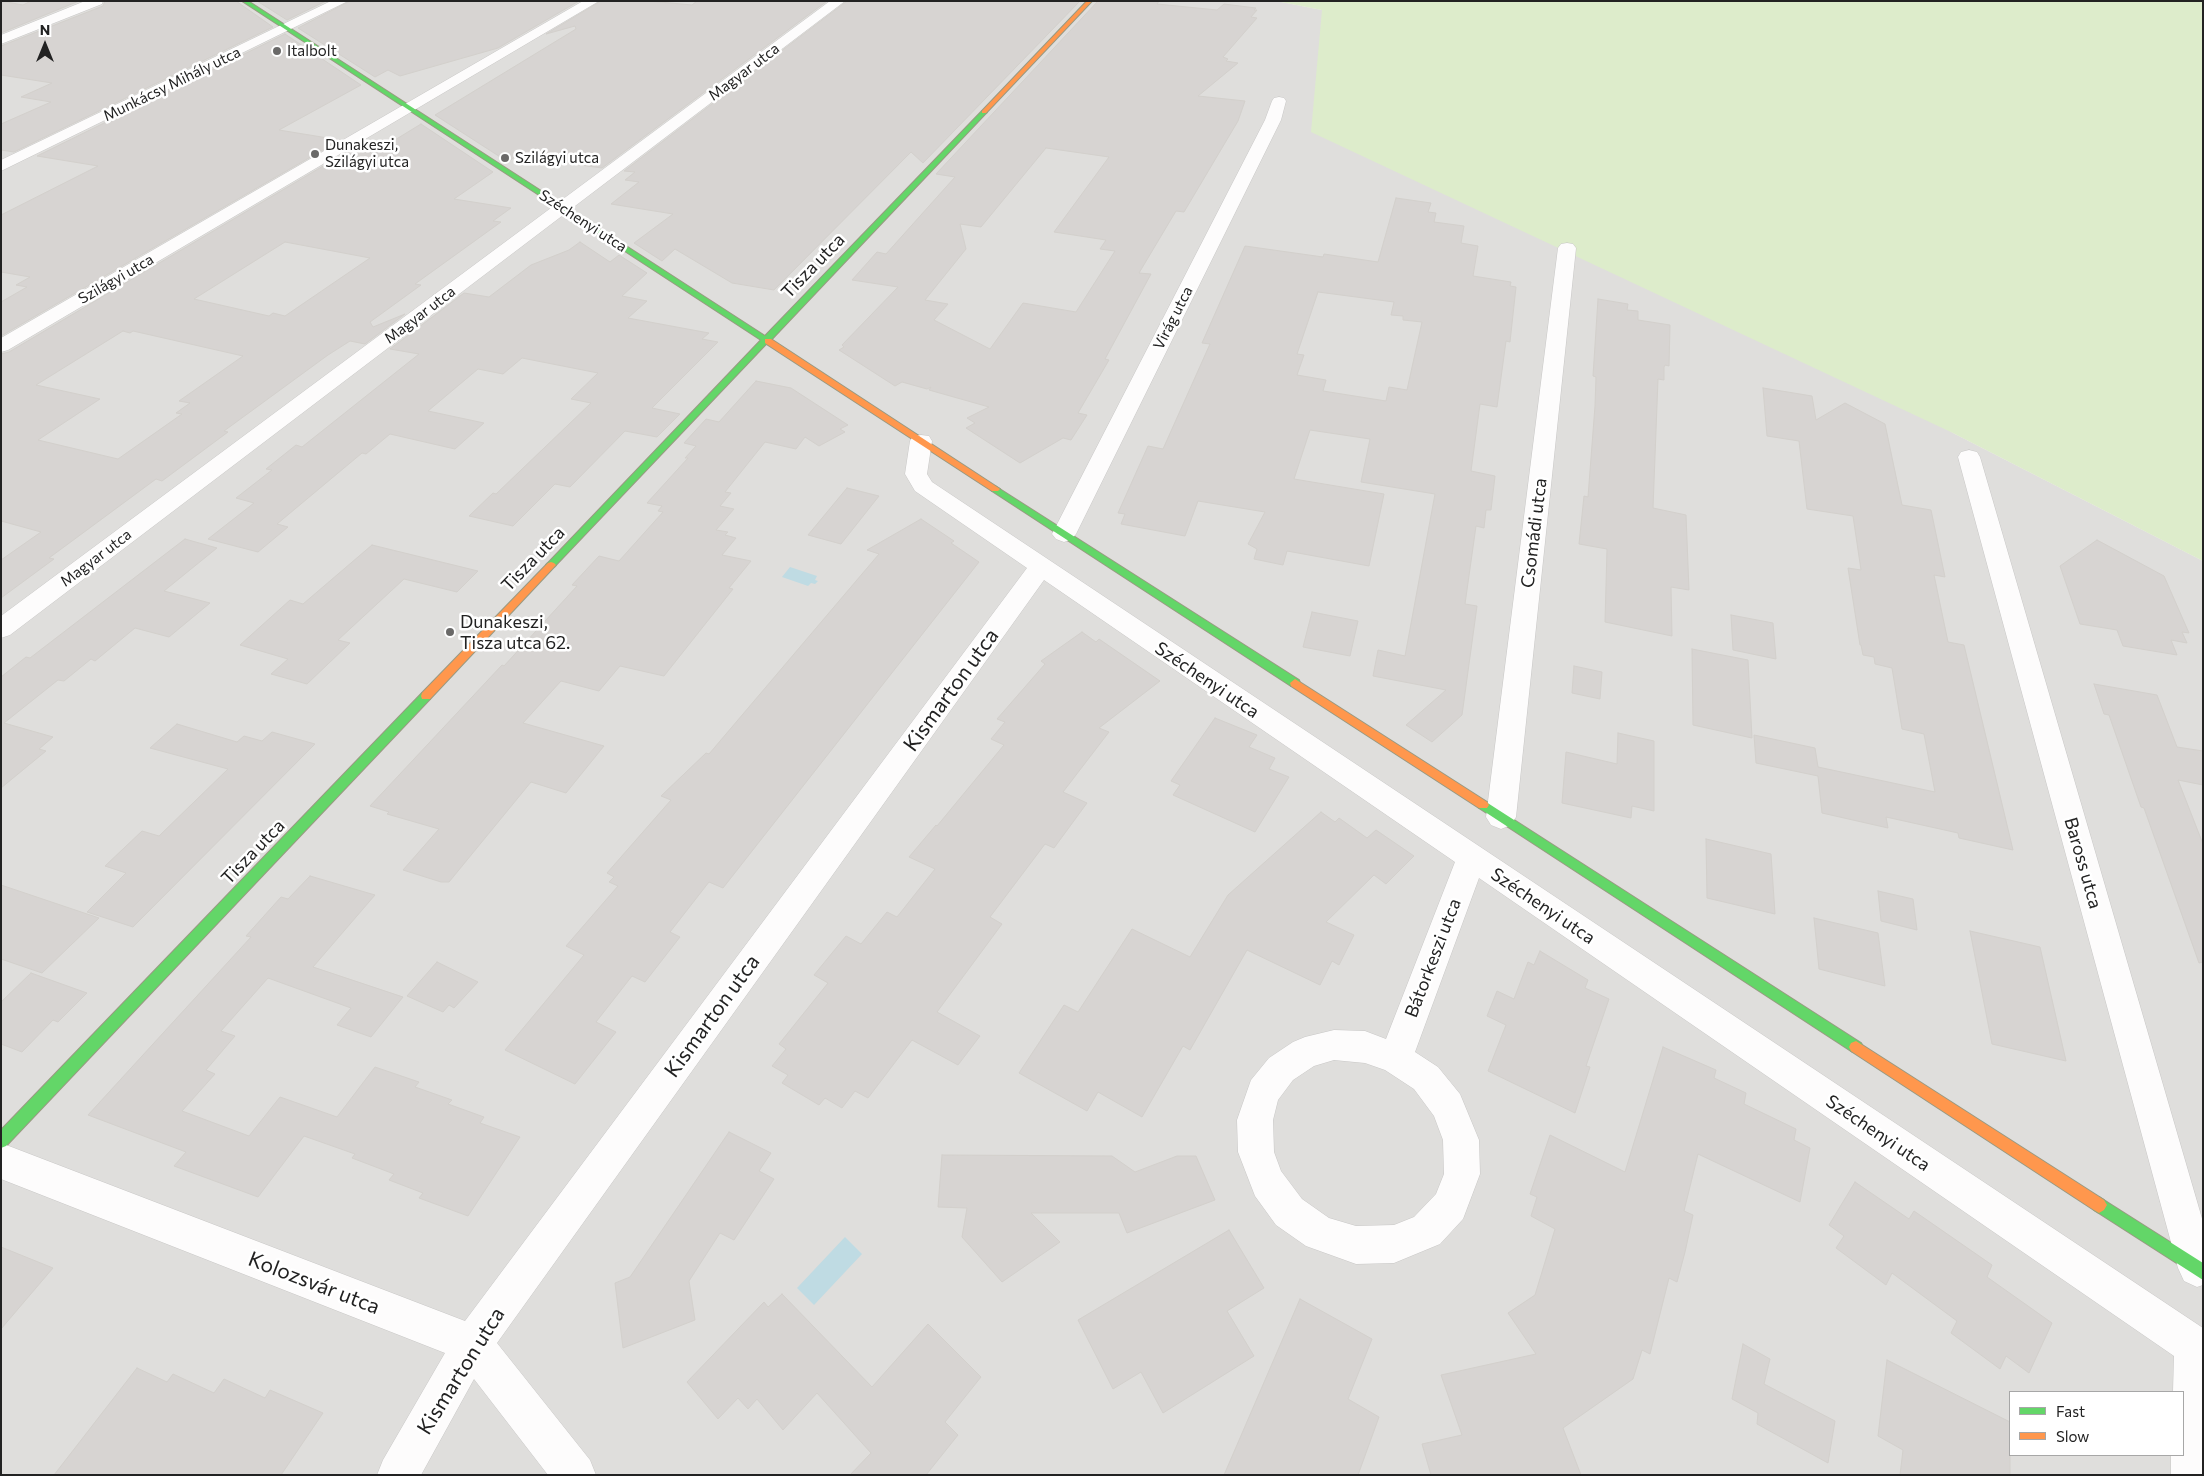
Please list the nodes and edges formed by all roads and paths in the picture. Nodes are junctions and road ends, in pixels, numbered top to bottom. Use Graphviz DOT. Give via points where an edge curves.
graph roads {
  1 [pos="97,1"];
  2 [pos="244,1"];
  3 [pos="342,1"];
  4 [pos="593,1"];
  5 [pos="839,1"];
  6 [pos="1090,1"];
  7 [pos="286,28"];
  8 [pos="1,40"];
  9 [pos="1279,101"];
  10 [pos="410,108"];
  11 [pos="1,166"];
  12 [pos="562,208"];
  13 [pos="1567,248"];
  14 [pos="767,340"];
  15 [pos="1,346"];
  16 [pos="921,441"];
  17 [pos="1969,457"];
  18 [pos="1064,534"];
  19 [pos="1041,568"];
  20 [pos="1,629"];
  21 [pos="1501,817"];
  22 [pos="1471,858"];
  23 [pos="1396,1058"];
  24 [pos="1,1141"];
  25 [pos="1,1161"];
  26 [pos="2200,1270"];
  27 [pos="472,1344"];
  28 [pos="2198,1349"];
  29 [pos="398,1475"];
  30 [pos="575,1475"];
  31 [pos="2192,1475"];
  1 -- 8 [label="street"];
  2 -- 7 [label="street, Széchenyi utca"];
  3 -- 7 [label="street, Munkácsy Mihály utca"];
  4 -- 10 [label="street, Szilágyi utca"];
  5 -- 12 [label="street, Magyar utca"];
  6 -- 14 [label="street, Tisza utca"];
  7 -- 10 [label="street, Széchenyi utca"];
  7 -- 11 [label="street, Munkácsy Mihály utca"];
  9 -- 18 [label="street, Virág utca" via="1273,120"];
  10 -- 12 [label="street, Széchenyi utca"];
  10 -- 15 [label="street, Szilágyi utca"];
  12 -- 14 [label="street, Széchenyi utca"];
  12 -- 20 [label="street, Magyar utca"];
  13 -- 21 [label="street, Csomádi utca"];
  14 -- 16 [label="street, Széchenyi utca"];
  14 -- 24 [label="street, Tisza utca"];
  16 -- 18 [label="street, Széchenyi utca"];
  16 -- 19 [label="street, Széchenyi utca" via="916,474 923,486"];
  17 -- 26 [label="street, Baross utca"];
  18 -- 21 [label="street, Széchenyi utca"];
  19 -- 22 [label="street, Széchenyi utca"];
  19 -- 27 [label="street, Kismarton utca"];
  21 -- 26 [label="street, Széchenyi utca"];
  22 -- 23 [label="street, Bátorkeszi utca"];
  22 -- 28 [label="street, Széchenyi utca"];
  23 -- 23 [label="street" via="1365,1047 1334,1045 1305,1053 1281,1068 1263,1092 1255,1120 1256,1152 1268,1183 1289,1212 1318,1233 1356,1245 1394,1244 1427,1231 1450,1206 1462,1174 1461,1140 1448,1106 1426,1078"];
  25 -- 27 [label="street, Kolozsvár utca"];
  27 -- 29 [label="street, Kismarton utca"];
  27 -- 30 [label="street"];
  28 -- 31 [label="street"];
}
